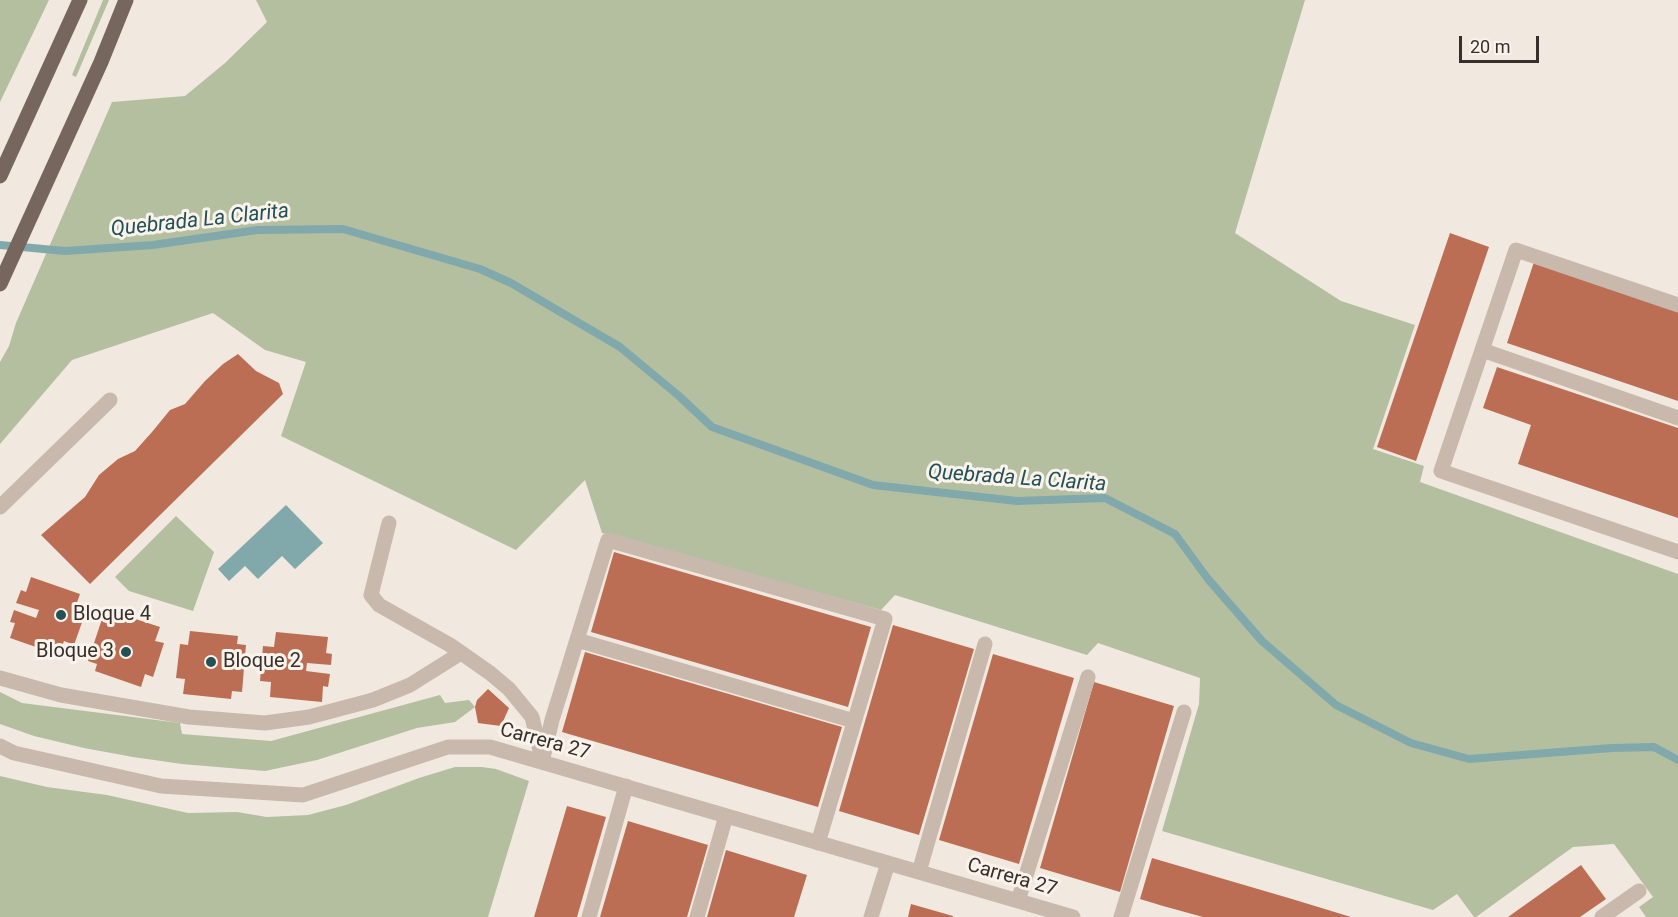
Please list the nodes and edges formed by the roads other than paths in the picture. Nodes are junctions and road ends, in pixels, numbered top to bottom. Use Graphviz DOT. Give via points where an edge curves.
graph roads {
  1 [pos="80,0"];
  2 [pos="126,0"];
  3 [pos="0,176"];
  4 [pos="0,284"];
  5 [pos="1678,305"];
  6 [pos="1482,350"];
  7 [pos="110,400"];
  8 [pos="1678,417"];
  9 [pos="0,507"];
  10 [pos="389,523"];
  11 [pos="1678,552"];
  12 [pos="577,640"];
  13 [pos="985,644"];
  14 [pos="460,653"];
  15 [pos="1088,677"];
  16 [pos="0,678"];
  17 [pos="1184,712"];
  18 [pos="854,721"];
  19 [pos="0,746"];
  20 [pos="542,762"];
  21 [pos="626,786"];
  22 [pos="726,816"];
  23 [pos="818,843"];
  24 [pos="888,863"];
  25 [pos="919,872"];
  26 [pos="1639,891"];
  27 [pos="1018,901"];
  28 [pos="589,917"];
  29 [pos="697,917"];
  30 [pos="871,917"];
  31 [pos="1073,917"];
  32 [pos="1121,917"];
  33 [pos="1602,917"];
  1 -- 3 [label="main road"];
  2 -- 4 [label="main road"];
  5 -- 6 [label="street" via="1516,250"];
  6 -- 8 [label="street"];
  6 -- 11 [label="street" via="1441,471"];
  7 -- 9 [label="street"];
  10 -- 14 [label="street" via="371,595 392,613"];
  12 -- 18 [label="street"];
  12 -- 18 [label="street" via="608,540 885,619"];
  12 -- 20 [label="street"];
  13 -- 25 [label="street"];
  14 -- 16 [label="street" via="410,686 373,700 309,717 266,723 189,717 61,695"];
  14 -- 20 [label="street" via="509,689 532,717"];
  15 -- 27 [label="street"];
  17 -- 32 [label="street"];
  18 -- 23 [label="street"];
  19 -- 20 [label="street, Carrera 27" via="47,762 161,786 303,795 448,747 490,747"];
  20 -- 21 [label="street, Carrera 27"];
  21 -- 22 [label="street, Carrera 27"];
  21 -- 28 [label="street"];
  22 -- 23 [label="street, Carrera 27"];
  22 -- 29 [label="street"];
  23 -- 24 [label="street, Carrera 27"];
  24 -- 25 [label="street, Carrera 27"];
  24 -- 30 [label="street"];
  25 -- 27 [label="street, Carrera 27"];
  26 -- 33 [label="street"];
  27 -- 31 [label="street, Carrera 27"];
}
